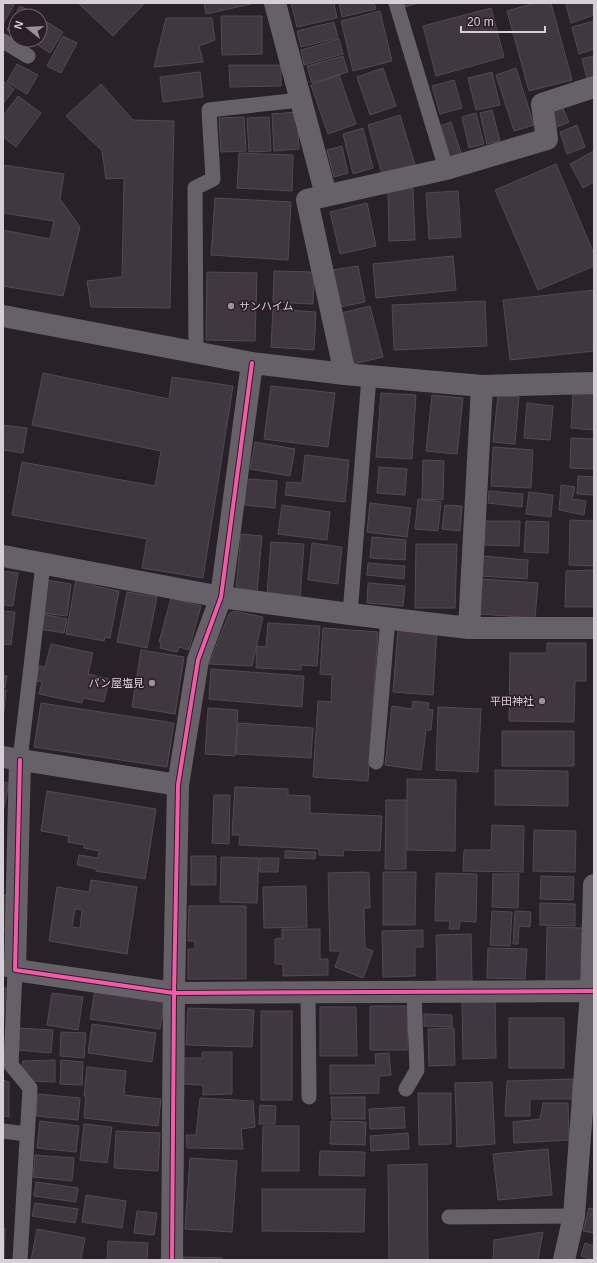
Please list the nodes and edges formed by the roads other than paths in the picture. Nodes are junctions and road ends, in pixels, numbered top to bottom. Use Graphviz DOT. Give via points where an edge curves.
graph roads {
  1 [pos="275,3"];
  2 [pos="396,3"];
  3 [pos="3,41"];
  4 [pos="28,56"];
  5 [pos="594,87"];
  6 [pos="300,100"];
  7 [pos="446,169"];
  8 [pos="326,196"];
  9 [pos="3,316"];
  10 [pos="196,352"];
  11 [pos="252,363"];
  12 [pos="345,374"];
  13 [pos="369,377"];
  14 [pos="594,383"];
  15 [pos="482,386"];
  16 [pos="3,556"];
  17 [pos="43,564"];
  18 [pos="221,597"];
  19 [pos="350,614"];
  20 [pos="388,618"];
  21 [pos="469,628"];
  22 [pos="594,628"];
  23 [pos="11,758"];
  24 [pos="376,762"];
  25 [pos="178,785"];
  26 [pos="594,885"];
  27 [pos="9,969"];
  28 [pos="308,992"];
  29 [pos="414,992"];
  30 [pos="592,992"];
  31 [pos="174,993"];
  32 [pos="406,1089"];
  33 [pos="309,1097"];
  34 [pos="3,1131"];
  35 [pos="27,1134"];
  36 [pos="574,1216"];
  37 [pos="449,1217"];
  38 [pos="20,1260"];
  39 [pos="172,1260"];
  40 [pos="564,1260"];
  1 -- 6 [label="street"];
  2 -- 7 [label="lane"];
  3 -- 4 [label="lane"];
  5 -- 7 [label="street" via="542,104 547,139"];
  6 -- 8 [label="street"];
  6 -- 10 [label="lane" via="208,110 213,179 195,188"];
  7 -- 8 [label="street"];
  8 -- 12 [label="street" via="307,200"];
  9 -- 10 [label="street"];
  10 -- 11 [label="street"];
  11 -- 12 [label="street"];
  11 -- 18 [label="street"];
  12 -- 13 [label="street"];
  13 -- 15 [label="street"];
  13 -- 19 [label="lane"];
  14 -- 15 [label="street"];
  15 -- 21 [label="street"];
  16 -- 17 [label="street"];
  17 -- 18 [label="street"];
  17 -- 23 [label="lane"];
  18 -- 19 [label="street"];
  18 -- 25 [label="street" via="198,660"];
  19 -- 20 [label="street"];
  20 -- 21 [label="street"];
  20 -- 24 [label="lane"];
  21 -- 22 [label="street"];
  23 -- 25 [label="street"];
  23 -- 27 [label="street"];
  25 -- 31 [label="street"];
  26 -- 30 [label="street"];
  27 -- 31 [label="street"];
  27 -- 35 [label="lane" via="11,1065 30,1088"];
  28 -- 29 [label="street"];
  28 -- 31 [label="street"];
  28 -- 33 [label="lane"];
  29 -- 30 [label="street"];
  29 -- 32 [label="lane" via="417,1070"];
  30 -- 36 [label="street"];
  31 -- 39 [label="street"];
  34 -- 35 [label="lane"];
  35 -- 38 [label="lane"];
  36 -- 37 [label="lane"];
  36 -- 40 [label="street"];
}
